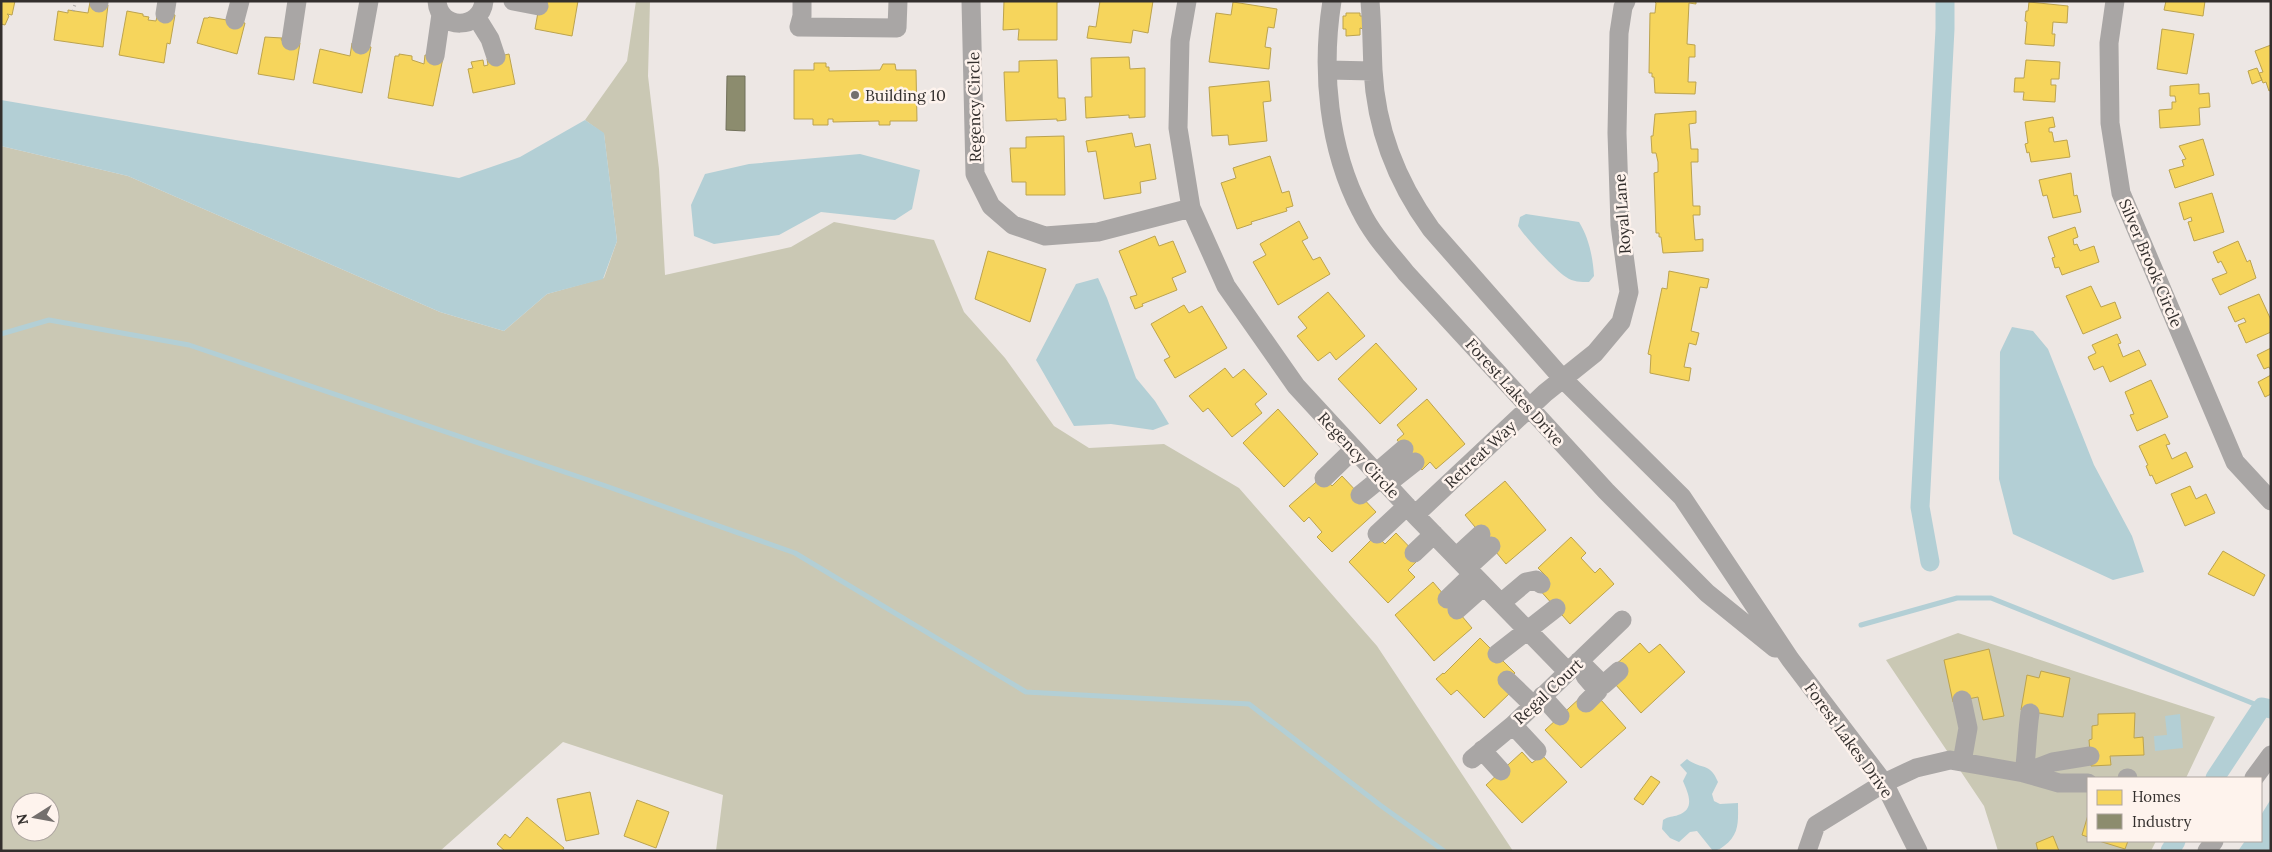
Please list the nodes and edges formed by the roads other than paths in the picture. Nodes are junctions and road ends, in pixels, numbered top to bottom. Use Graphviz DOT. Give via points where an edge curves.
graph roads {
  1 [pos="240,1"];
  2 [pos="297,1"];
  3 [pos="369,1"];
  4 [pos="513,1"];
  5 [pos="802,1"];
  6 [pos="898,1"];
  7 [pos="971,1"];
  8 [pos="1187,1"];
  9 [pos="1332,1"];
  10 [pos="1370,1"];
  11 [pos="1626,1"];
  12 [pos="2115,1"];
  13 [pos="539,6"];
  14 [pos="439,8"];
  15 [pos="480,10"];
  16 [pos="235,20"];
  17 [pos="291,41"];
  18 [pos="361,45"];
  19 [pos="435,56"];
  20 [pos="496,57"];
  21 [pos="1328,70"];
  22 [pos="1373,71"];
  23 [pos="1191,208"];
  24 [pos="1562,378"];
  25 [pos="1545,393"];
  26 [pos="1529,408"];
  27 [pos="1354,449"];
  28 [pos="1410,455"];
  29 [pos="1324,478"];
  30 [pos="1381,478"];
  31 [pos="1360,495"];
  32 [pos="2271,501"];
  33 [pos="1411,510"];
  34 [pos="1377,534"];
  35 [pos="1434,534"];
  36 [pos="1486,540"];
  37 [pos="1414,552"];
  38 [pos="1470,571"];
  39 [pos="1541,584"];
  40 [pos="1501,603"];
  41 [pos="1452,604"];
  42 [pos="1556,608"];
  43 [pos="1622,620"];
  44 [pos="1528,630"];
  45 [pos="1497,654"];
  46 [pos="1790,659"];
  47 [pos="1574,666"];
  48 [pos="1619,671"];
  49 [pos="1507,680"];
  50 [pos="1962,700"];
  51 [pos="1538,701"];
  52 [pos="1586,703"];
  53 [pos="2030,713"];
  54 [pos="1560,716"];
  55 [pos="1512,724"];
  56 [pos="1537,751"];
  57 [pos="2271,755"];
  58 [pos="2090,756"];
  59 [pos="1962,762"];
  60 [pos="1501,771"];
  61 [pos="2024,773"];
  62 [pos="2255,777"];
  63 [pos="1884,783"];
  64 [pos="2087,783"];
  65 [pos="1807,851"];
  66 [pos="1918,851"];
  1 -- 16 [label="street"];
  2 -- 17 [label="street"];
  3 -- 18 [label="street"];
  4 -- 13 [label="street"];
  5 -- 6 [label="street" via="799,27 872,30 897,28"];
  7 -- 23 [label="street, Regency Circle" via="975,174 991,206 1013,225 1045,236 1098,232"];
  8 -- 23 [label="street, Regency Circle" via="1180,42 1178,128"];
  9 -- 21 [label="street, Forest Lakes Drive" via="1327,34"];
  10 -- 22 [label="street, Forest Lakes Drive"];
  11 -- 24 [label="street, Royal Lane" via="1619,33 1617,134 1620,225 1629,292 1622,322 1595,353"];
  12 -- 32 [label="street, Silver Brook Circle" via="2109,43 2110,123 2121,193 2235,462"];
  14 -- 15 [label="street" via="454,23 470,22"];
  14 -- 19 [label="street"];
  15 -- 20 [label="street"];
  21 -- 22 [label="street"];
  21 -- 26 [label="street, Forest Lakes Drive" via="1332,119 1341,162 1360,211 1406,273"];
  22 -- 24 [label="street, Forest Lakes Drive" via="1387,144 1414,206"];
  23 -- 27 [label="street, Regency Circle" via="1226,286 1296,386"];
  24 -- 25 [label="street, Royal Lane"];
  24 -- 46 [label="street, Forest Lakes Drive" via="1682,497"];
  25 -- 26 [label="street, Retreat Way"];
  26 -- 33 [label="street, Retreat Way"];
  26 -- 46 [label="street, Forest Lakes Drive" via="1707,593"];
  27 -- 29 [label="street"];
  27 -- 30 [label="street, Regency Circle"];
  28 -- 30 [label="street"];
  30 -- 31 [label="street"];
  30 -- 33 [label="street, Regency Circle"];
  33 -- 34 [label="street, Retreat Way"];
  33 -- 35 [label="street, Regency Circle"];
  35 -- 37 [label="street"];
  35 -- 38 [label="street, Regency Circle"];
  36 -- 38 [label="street"];
  38 -- 40 [label="street, Regency Circle"];
  38 -- 41 [label="street"];
  39 -- 40 [label="street" via="1536,580 1526,582"];
  40 -- 44 [label="street, Regency Circle"];
  42 -- 44 [label="street"];
  43 -- 47 [label="street, Regal Court"];
  44 -- 45 [label="street"];
  44 -- 47 [label="street, Regency Circle"];
  46 -- 63 [label="street, Forest Lakes Drive"];
  47 -- 48 [label="street" via="1603,685"];
  47 -- 51 [label="street, Regal Court"];
  47 -- 52 [label="street" via="1598,691"];
  49 -- 51 [label="street"];
  50 -- 59 [label="street" via="1968,728"];
  51 -- 54 [label="street"];
  51 -- 55 [label="street, Regal Court"];
  53 -- 61 [label="street"];
  55 -- 56 [label="street"];
  55 -- 60 [label="street, Regal Court" via="1477,754"];
  57 -- 62 [label="street"];
  58 -- 61 [label="street" via="2053,762"];
  59 -- 61 [label="street"];
  59 -- 63 [label="street" via="1950,760 1916,768"];
  61 -- 64 [label="street" via="2059,783"];
  63 -- 65 [label="street" via="1816,825"];
  63 -- 66 [label="street, Forest Lakes Drive"];
}
